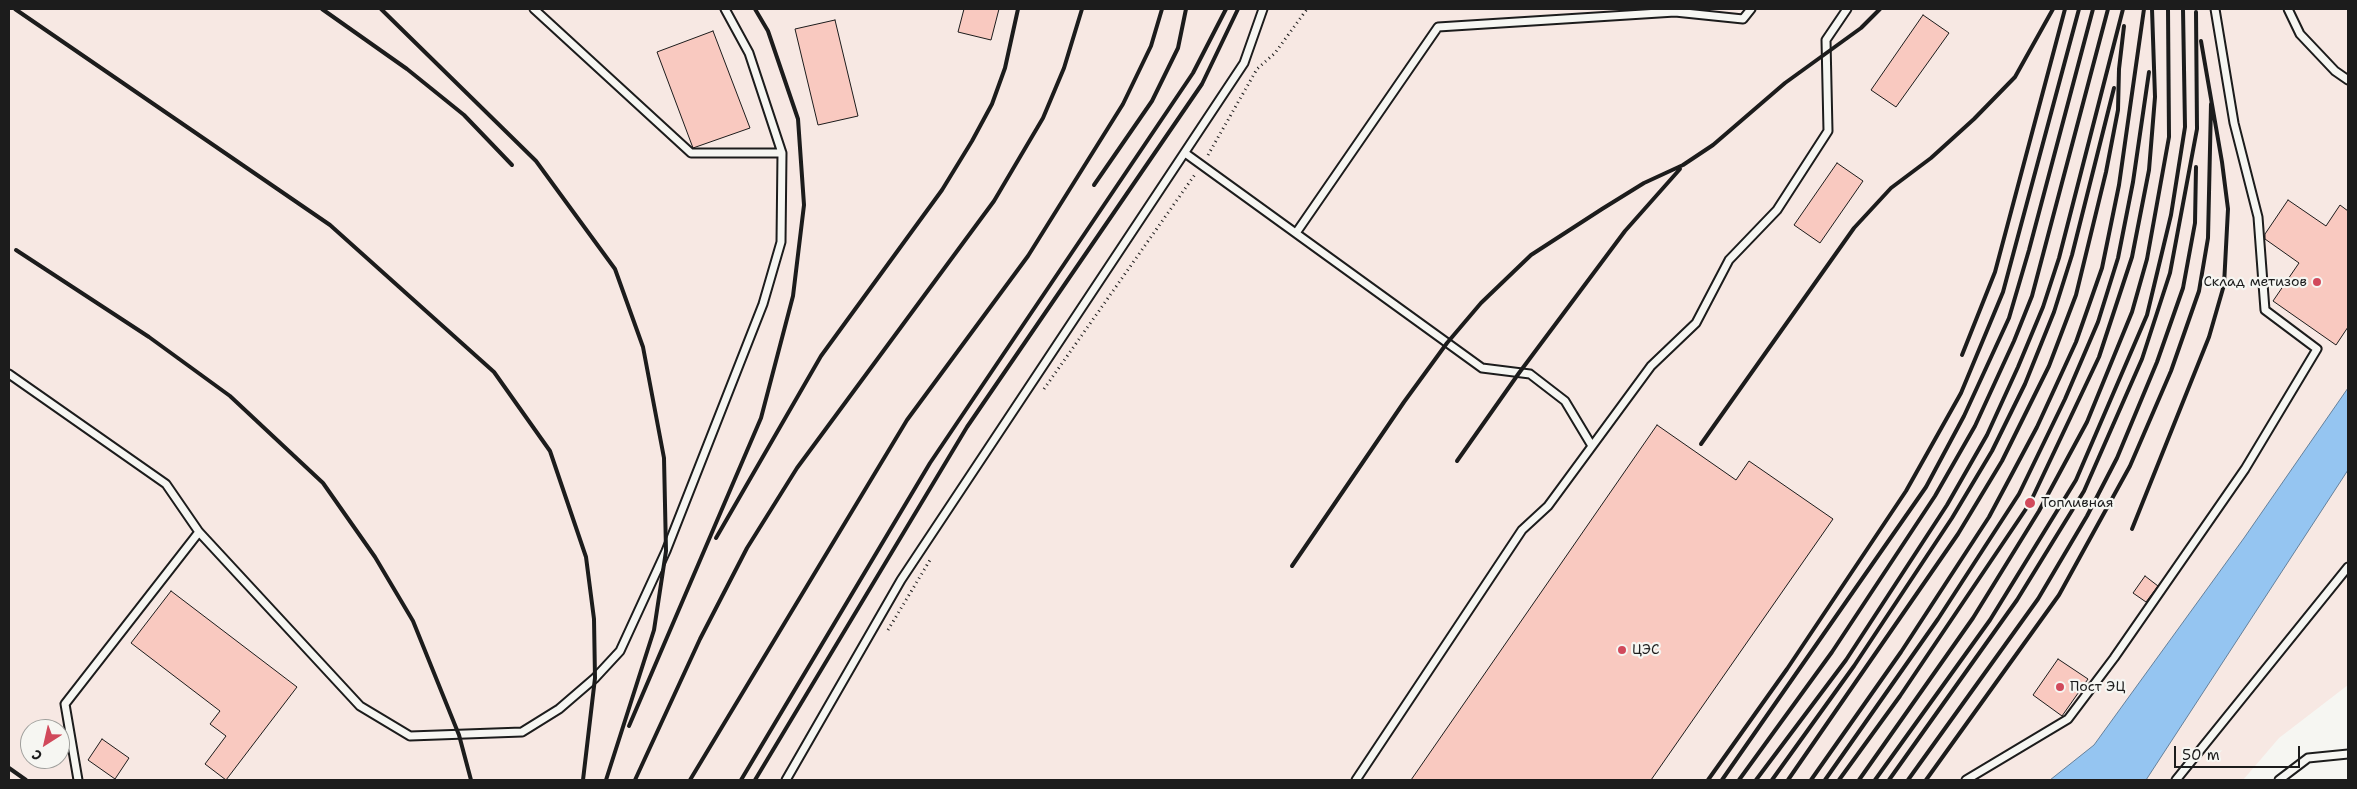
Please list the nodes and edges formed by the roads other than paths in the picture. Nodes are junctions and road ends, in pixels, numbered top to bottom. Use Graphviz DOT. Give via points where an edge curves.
graph roads {
  1 [pos="534,9"];
  2 [pos="725,9"];
  3 [pos="1262,9"];
  4 [pos="1751,9"];
  5 [pos="1848,9"];
  6 [pos="2214,9"];
  7 [pos="2288,9"];
  8 [pos="2348,80"];
  9 [pos="782,153"];
  10 [pos="1185,153"];
  11 [pos="1296,233"];
  12 [pos="9,374"];
  13 [pos="1592,446"];
  14 [pos="199,532"];
  15 [pos="2348,567"];
  16 [pos="2348,754"];
  17 [pos="78,780"];
  18 [pos="786,780"];
  19 [pos="1356,780"];
  20 [pos="1966,780"];
  21 [pos="2176,780"];
  22 [pos="2279,780"];
  1 -- 9 [label="lane" via="691,153"];
  2 -- 9 [label="lane" via="749,53"];
  3 -- 10 [label="lane" via="1244,62"];
  4 -- 11 [label="lane" via="1743,19 1675,12 1438,27"];
  5 -- 13 [label="lane" via="1826,40 1828,132 1777,210 1729,260 1696,323 1651,366"];
  6 -- 20 [label="lane" via="2234,123 2258,217 2265,310 2317,349 2245,469 2068,719"];
  7 -- 8 [label="lane" via="2300,34"];
  9 -- 14 [label="lane" via="779,251 763,304 666,551 620,651 559,709 522,732 410,736 360,706"];
  10 -- 11 [label="lane"];
  10 -- 18 [label="lane" via="901,580"];
  11 -- 13 [label="lane" via="1482,368 1530,374 1565,401"];
  12 -- 14 [label="lane" via="166,484"];
  13 -- 19 [label="lane" via="1548,506 1522,530"];
  14 -- 17 [label="lane" via="65,704"];
  15 -- 21 [label="lane"];
  16 -- 22 [label="lane" via="2308,758"];
}
